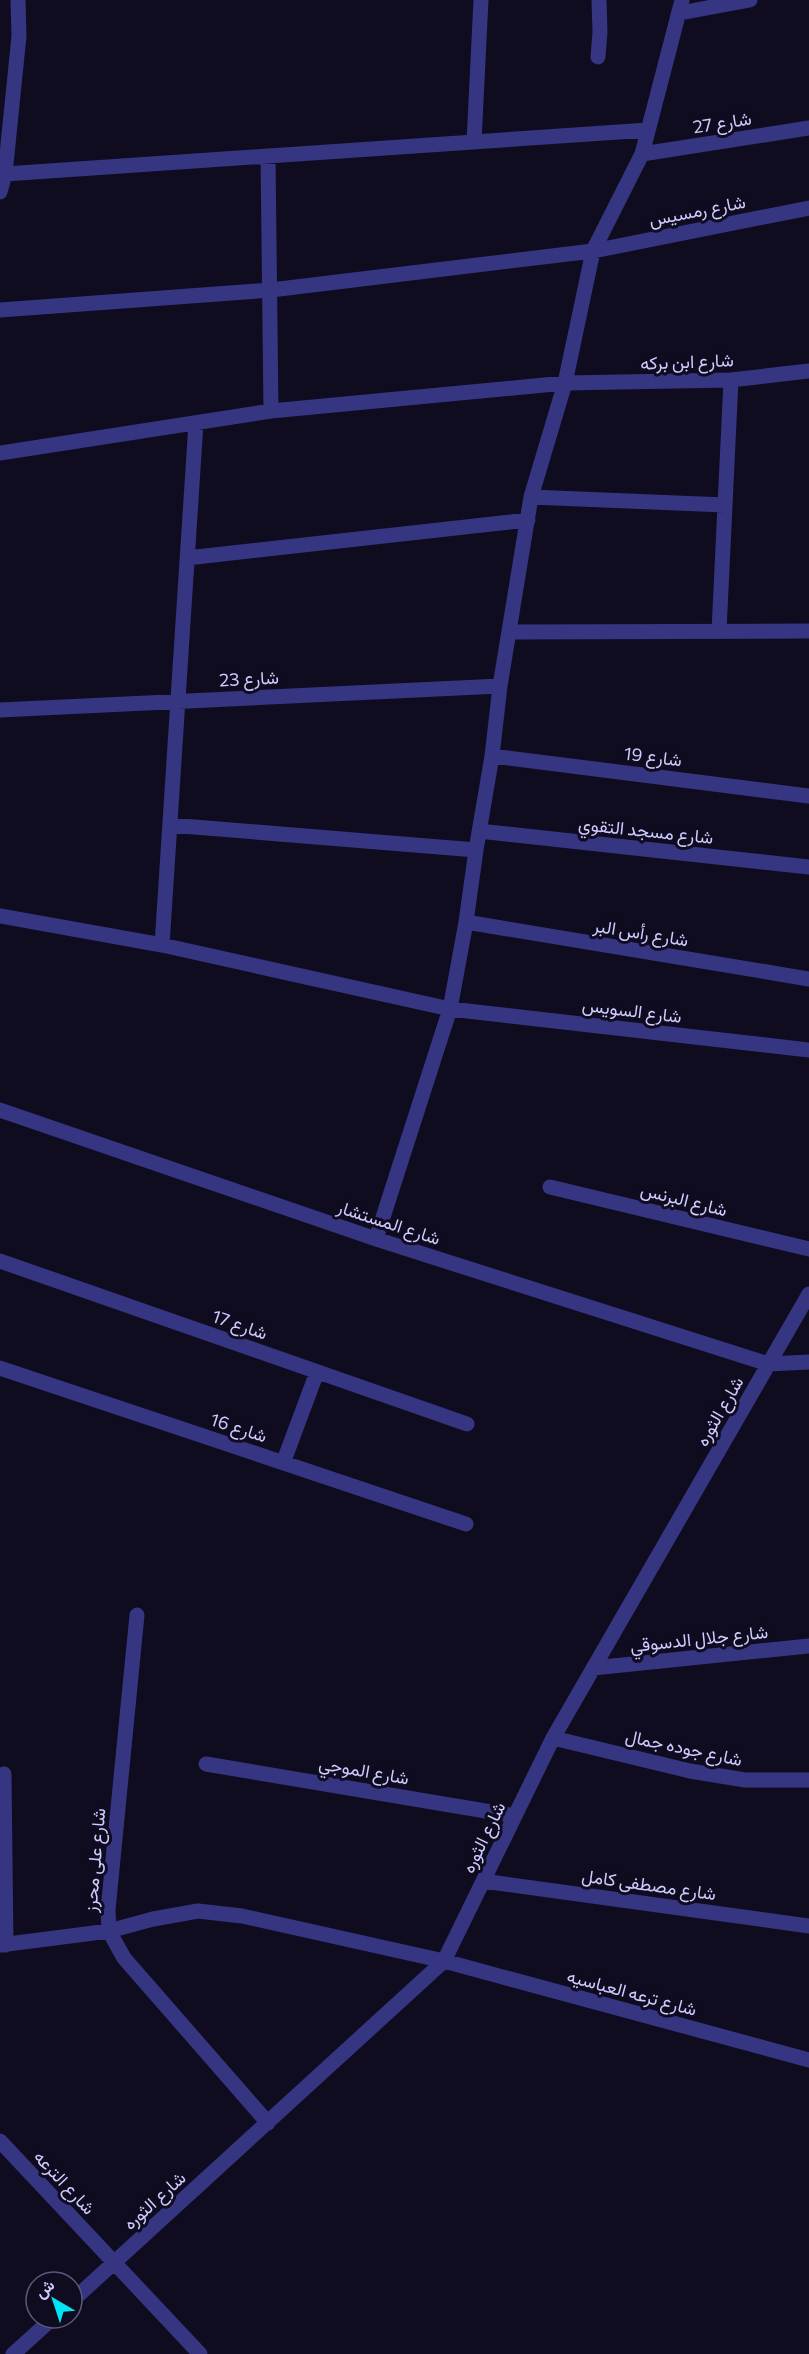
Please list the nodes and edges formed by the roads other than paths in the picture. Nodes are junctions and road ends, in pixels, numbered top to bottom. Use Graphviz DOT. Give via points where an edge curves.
graph roads {
  1 [pos="18,0"];
  2 [pos="481,0"];
  3 [pos="599,0"];
  4 [pos="750,0"];
  5 [pos="681,6"];
  6 [pos="598,57"];
  7 [pos="809,128"];
  8 [pos="648,130"];
  9 [pos="474,142"];
  10 [pos="642,154"];
  11 [pos="268,156"];
  12 [pos="5,174"];
  13 [pos="0,192"];
  14 [pos="809,208"];
  15 [pos="593,251"];
  16 [pos="271,290"];
  17 [pos="0,310"];
  18 [pos="809,370"];
  19 [pos="731,380"];
  20 [pos="565,383"];
  21 [pos="271,411"];
  22 [pos="196,423"];
  23 [pos="0,453"];
  24 [pos="531,497"];
  25 [pos="725,505"];
  26 [pos="528,520"];
  27 [pos="187,558"];
  28 [pos="719,631"];
  29 [pos="809,631"];
  30 [pos="510,632"];
  31 [pos="500,686"];
  32 [pos="178,701"];
  33 [pos="0,710"];
  34 [pos="492,756"];
  35 [pos="809,796"];
  36 [pos="170,825"];
  37 [pos="479,831"];
  38 [pos="476,850"];
  39 [pos="809,867"];
  40 [pos="0,916"];
  41 [pos="466,922"];
  42 [pos="162,945"];
  43 [pos="809,979"];
  44 [pos="450,1009"];
  45 [pos="809,1050"];
  46 [pos="0,1110"];
  47 [pos="550,1187"];
  48 [pos="376,1239"];
  49 [pos="809,1250"];
  50 [pos="0,1261"];
  51 [pos="809,1293"];
  52 [pos="809,1362"];
  53 [pos="768,1364"];
  54 [pos="0,1368"];
  55 [pos="317,1372"];
  56 [pos="467,1424"];
  57 [pos="283,1462"];
  58 [pos="466,1524"];
  59 [pos="137,1615"];
  60 [pos="809,1646"];
  61 [pos="593,1668"];
  62 [pos="553,1738"];
  63 [pos="206,1764"];
  64 [pos="4,1774"];
  65 [pos="809,1780"];
  66 [pos="515,1816"];
  67 [pos="483,1881"];
  68 [pos="809,1926"];
  69 [pos="109,1931"];
  70 [pos="3,1945"];
  71 [pos="444,1961"];
  72 [pos="809,2060"];
  73 [pos="268,2123"];
  74 [pos="0,2141"];
  75 [pos="114,2263"];
  76 [pos="84,2290"];
  77 [pos="40,2330"];
  78 [pos="13,2354"];
  79 [pos="200,2354"];
  1 -- 12 [label="street" via="19,36"];
  2 -- 9 [label="street"];
  3 -- 6 [label="street"];
  4 -- 5 [label="street"];
  5 -- 8 [label="street"];
  7 -- 10 [label="street, شارع 27"];
  8 -- 9 [label="street"];
  8 -- 10 [label="street"];
  9 -- 11 [label="street"];
  10 -- 15 [label="street"];
  11 -- 12 [label="street"];
  11 -- 16 [label="street"];
  12 -- 13 [label="street"];
  14 -- 15 [label="street, شارع رمسيس"];
  15 -- 16 [label="street, شارع رمسيس"];
  15 -- 20 [label="street"];
  16 -- 17 [label="street, شارع رمسيس"];
  16 -- 21 [label="street"];
  18 -- 19 [label="street, شارع ابن بركه"];
  19 -- 20 [label="street, شارع ابن بركه"];
  19 -- 25 [label="street"];
  20 -- 21 [label="street, شارع ابن بركه"];
  20 -- 24 [label="street"];
  21 -- 22 [label="street, شارع ابن بركه"];
  22 -- 23 [label="street, شارع ابن بركه"];
  22 -- 27 [label="street"];
  24 -- 25 [label="street"];
  24 -- 26 [label="street"];
  25 -- 28 [label="street"];
  26 -- 27 [label="street"];
  26 -- 30 [label="street"];
  27 -- 32 [label="street"];
  28 -- 29 [label="street"];
  28 -- 30 [label="street"];
  30 -- 31 [label="street"];
  31 -- 32 [label="street, شارع 23"];
  31 -- 34 [label="street"];
  32 -- 33 [label="street, شارع 23"];
  32 -- 36 [label="street"];
  34 -- 35 [label="street, شارع 19"];
  34 -- 37 [label="street"];
  36 -- 38 [label="street"];
  36 -- 42 [label="street"];
  37 -- 38 [label="street"];
  37 -- 39 [label="street, شارع مسجد التقوي"];
  38 -- 41 [label="street"];
  40 -- 42 [label="street, شارع السويس"];
  41 -- 43 [label="street, شارع رأس البر"];
  41 -- 44 [label="street"];
  42 -- 44 [label="street, شارع السويس"];
  44 -- 45 [label="street, شارع السويس"];
  44 -- 48 [label="street"];
  46 -- 48 [label="street, شارع المستشار"];
  47 -- 49 [label="street, شارع البرنس"];
  48 -- 53 [label="street, شارع المستشار"];
  50 -- 55 [label="street, شارع 17"];
  51 -- 53 [label="street, شارع الثوره"];
  52 -- 53 [label="street"];
  53 -- 61 [label="street, شارع الثوره"];
  54 -- 57 [label="street, شارع 16"];
  55 -- 56 [label="street, شارع 17"];
  55 -- 57 [label="street"];
  57 -- 58 [label="street, شارع 16"];
  59 -- 69 [label="street, شارع على محرز"];
  60 -- 61 [label="street, شارع جلال الدسوقي"];
  61 -- 62 [label="street, شارع الثوره"];
  62 -- 65 [label="street, شارع جوده جمال" via="690,1772 745,1780"];
  62 -- 66 [label="street, شارع الثوره"];
  63 -- 66 [label="street, شارع الموجي"];
  64 -- 70 [label="street"];
  66 -- 67 [label="street, شارع الثوره"];
  67 -- 68 [label="street, شارع مصطفى كامل"];
  67 -- 71 [label="street, شارع الثوره"];
  69 -- 70 [label="street, شارع ترعه العباسيه"];
  69 -- 71 [label="street, شارع ترعه العباسيه" via="198,1911 242,1916"];
  69 -- 73 [label="street, شارع على محرز" via="124,1958"];
  71 -- 72 [label="street, شارع ترعه العباسيه"];
  71 -- 73 [label="street, شارع الثوره"];
  73 -- 75 [label="street, شارع الثوره"];
  74 -- 75 [label="street, شارع الترعه"];
  75 -- 76 [label="street, شارع الثوره"];
  75 -- 79 [label="street, شارع الترعه"];
  77 -- 78 [label="street"];
}
